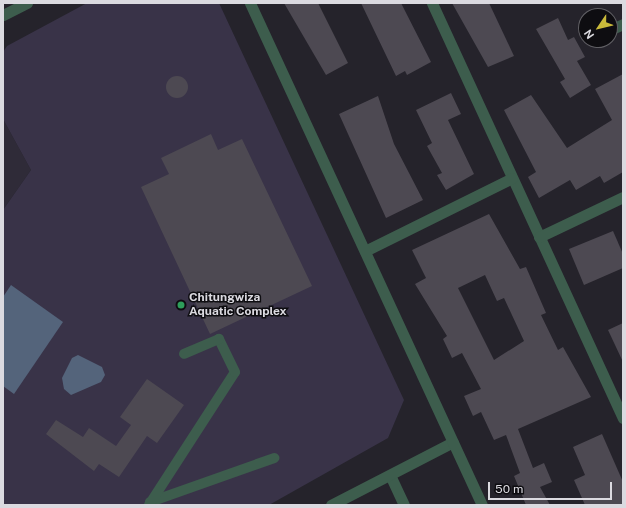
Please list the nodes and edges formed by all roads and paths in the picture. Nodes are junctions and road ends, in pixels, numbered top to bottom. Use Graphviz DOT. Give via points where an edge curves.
graph roads {
  1 [pos="26,3"];
  2 [pos="250,3"];
  3 [pos="432,3"];
  4 [pos="3,14"];
  5 [pos="512,178"];
  6 [pos="623,197"];
  7 [pos="539,237"];
  8 [pos="365,251"];
  9 [pos="184,354"];
  10 [pos="623,418"];
  11 [pos="454,442"];
  12 [pos="274,458"];
  13 [pos="390,475"];
  14 [pos="149,504"];
  15 [pos="331,505"];
  16 [pos="404,505"];
  17 [pos="482,505"];
  1 -- 4 [label="street"];
  2 -- 8 [label="street"];
  3 -- 5 [label="street"];
  5 -- 7 [label="street"];
  5 -- 8 [label="street"];
  6 -- 7 [label="street"];
  7 -- 10 [label="street"];
  8 -- 11 [label="street"];
  9 -- 14 [label="lane" via="219,339 235,372"];
  11 -- 13 [label="street"];
  11 -- 17 [label="street"];
  12 -- 14 [label="lane"];
  13 -- 15 [label="street"];
  13 -- 16 [label="street"];
}
